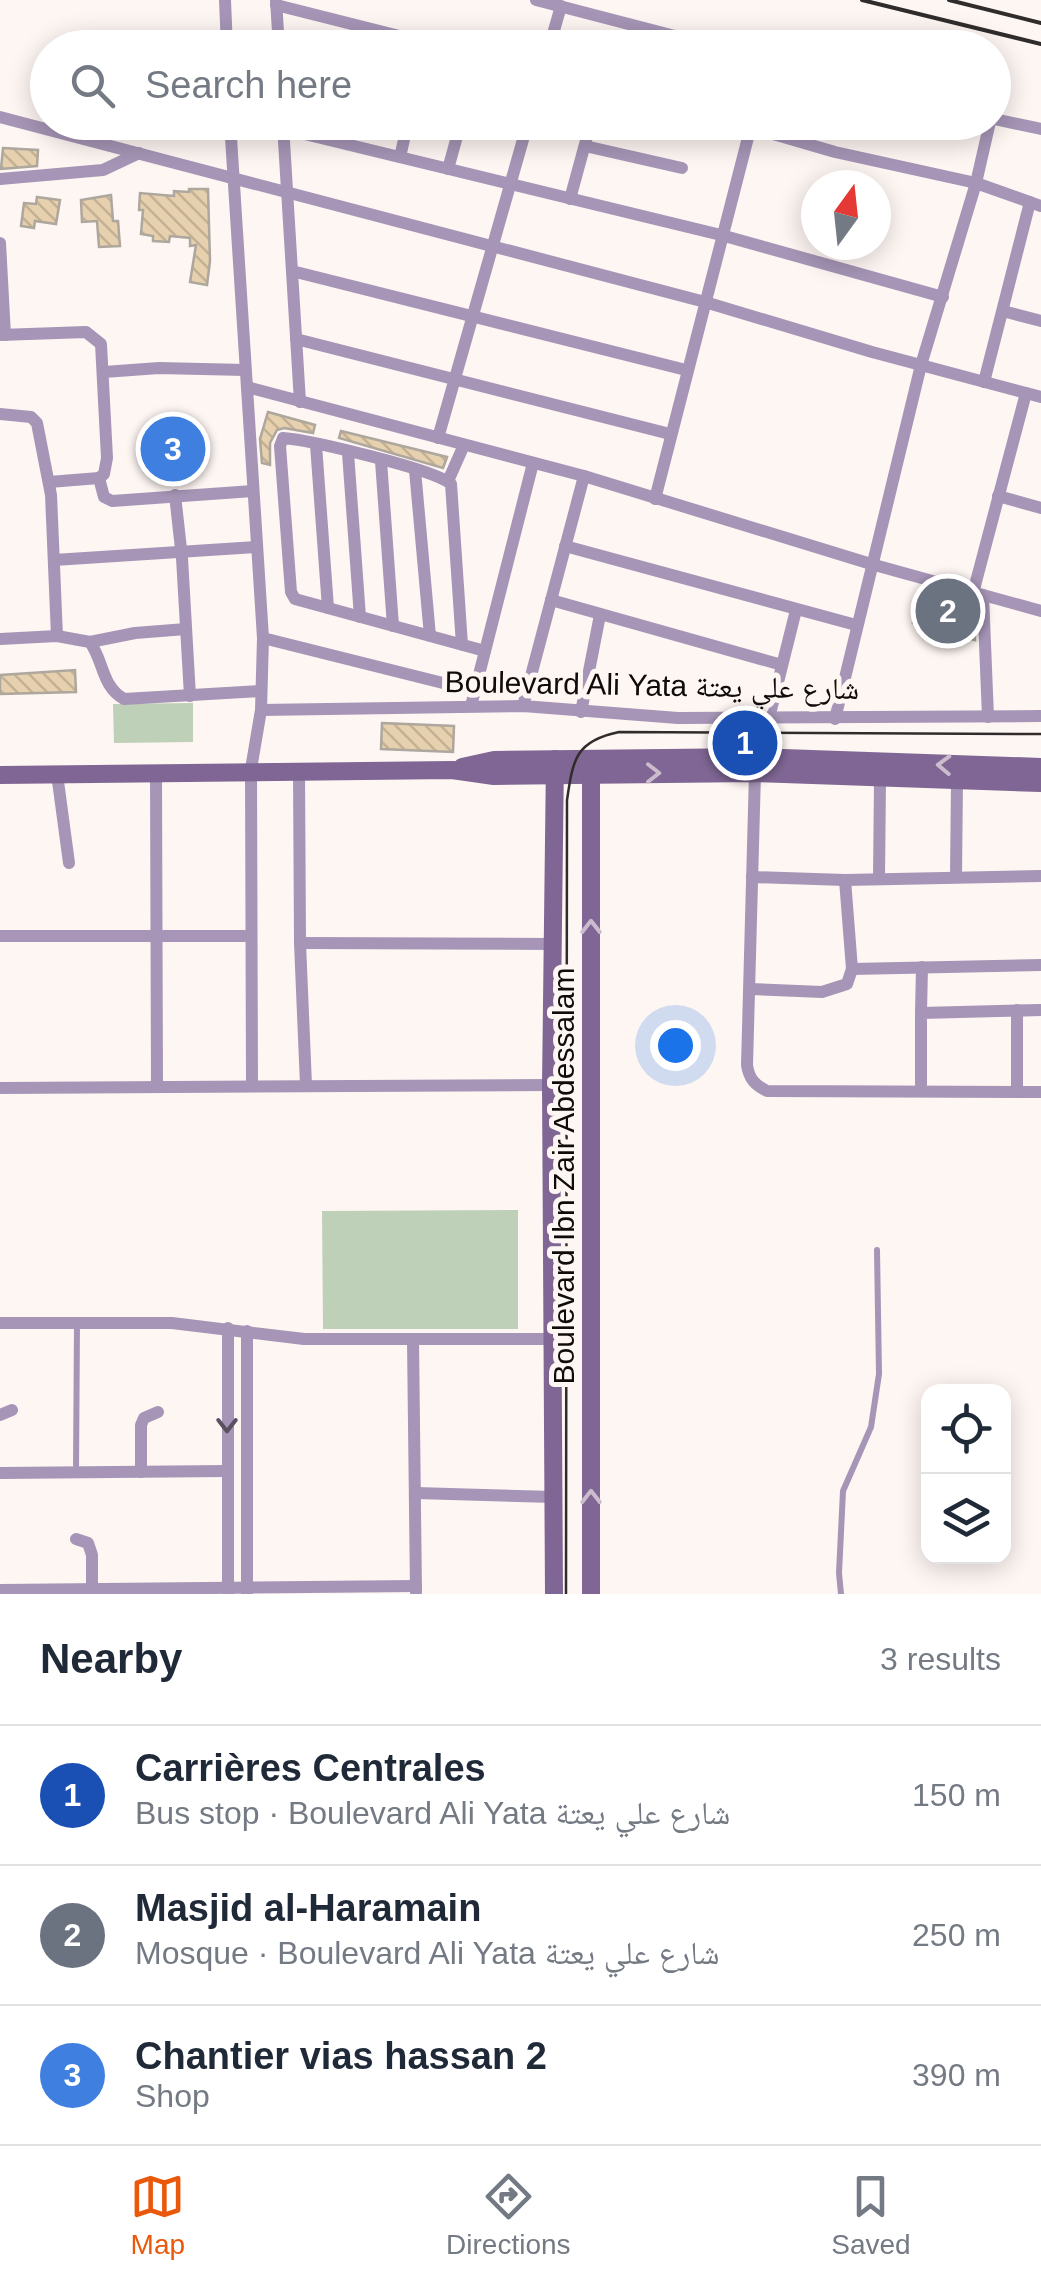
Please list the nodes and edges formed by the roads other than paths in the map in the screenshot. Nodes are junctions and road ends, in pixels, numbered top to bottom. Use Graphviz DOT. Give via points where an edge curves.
graph roads {
  1 [pos="225,0"];
  2 [pos="536,0"];
  3 [pos="276,3"];
  4 [pos="561,6"];
  5 [pos="226,30"];
  6 [pos="278,30"];
  7 [pos="374,30"];
  8 [pos="554,30"];
  9 [pos="652,30"];
  10 [pos="0,117"];
  11 [pos="1011,124"];
  12 [pos="30,125"];
  13 [pos="1041,130"];
  14 [pos="89,140"];
  15 [pos="231,140"];
  16 [pos="285,140"];
  17 [pos="336,140"];
  18 [pos="404,140"];
  19 [pos="455,140"];
  20 [pos="523,140"];
  21 [pos="586,140"];
  22 [pos="747,140"];
  23 [pos="798,140"];
  24 [pos="987,140"];
  25 [pos="585,146"];
  26 [pos="139,153"];
  27 [pos="400,157"];
  28 [pos="682,168"];
  29 [pos="448,169"];
  30 [pos="232,176"];
  31 [pos="0,179"];
  32 [pos="510,184"];
  33 [pos="976,184"];
  34 [pos="288,190"];
  35 [pos="570,199"];
  36 [pos="1036,204"];
  37 [pos="721,236"];
  38 [pos="0,243"];
  39 [pos="492,247"];
  40 [pos="292,272"];
  41 [pos="943,296"];
  42 [pos="705,302"];
  43 [pos="1002,311"];
  44 [pos="473,315"];
  45 [pos="1041,321"];
  46 [pos="3,335"];
  47 [pos="296,339"];
  48 [pos="921,365"];
  49 [pos="245,370"];
  50 [pos="686,370"];
  51 [pos="104,372"];
  52 [pos="455,379"];
  53 [pos="984,382"];
  54 [pos="246,388"];
  55 [pos="1026,393"];
  56 [pos="1041,397"];
  57 [pos="300,402"];
  58 [pos="0,414"];
  59 [pos="670,434"];
  60 [pos="438,438"];
  61 [pos="316,444"];
  62 [pos="464,445"];
  63 [pos="348,453"];
  64 [pos="381,461"];
  65 [pos="533,464"];
  66 [pos="414,470"];
  67 [pos="584,476"];
  68 [pos="99,478"];
  69 [pos="448,480"];
  70 [pos="49,482"];
  71 [pos="253,491"];
  72 [pos="175,496"];
  73 [pos="998,496"];
  74 [pos="654,499"];
  75 [pos="1041,508"];
  76 [pos="565,546"];
  77 [pos="257,547"];
  78 [pos="182,552"];
  79 [pos="54,560"];
  80 [pos="871,564"];
  81 [pos="978,594"];
  82 [pos="551,600"];
  83 [pos="328,608"];
  84 [pos="796,610"];
  85 [pos="1041,611"];
  86 [pos="600,616"];
  87 [pos="360,617"];
  88 [pos="393,626"];
  89 [pos="856,626"];
  90 [pos="186,628"];
  91 [pos="57,636"];
  92 [pos="430,636"];
  93 [pos="262,638"];
  94 [pos="0,639"];
  95 [pos="90,642"];
  96 [pos="462,645"];
  97 [pos="485,652"];
  98 [pos="782,664"];
  99 [pos="261,691"];
  100 [pos="475,691"];
  101 [pos="190,696"];
  102 [pos="471,706"];
  103 [pos="523,706"];
  104 [pos="261,710"];
  105 [pos="580,712"];
  106 [pos="1041,716"];
  107 [pos="988,717"];
  108 [pos="769,718"];
  109 [pos="834,719"];
  110 [pos="591,766"];
  111 [pos="555,767"];
  112 [pos="1041,767"];
  113 [pos="252,770"];
  114 [pos="299,770"];
  115 [pos="156,773"];
  116 [pos="755,773"];
  117 [pos="0,774"];
  118 [pos="58,774"];
  119 [pos="880,779"];
  120 [pos="956,782"];
  121 [pos="1041,783"];
  122 [pos="69,863"];
  123 [pos="956,876"];
  124 [pos="1041,876"];
  125 [pos="752,878"];
  126 [pos="879,878"];
  127 [pos="846,880"];
  128 [pos="158,935"];
  129 [pos="0,936"];
  130 [pos="249,936"];
  131 [pos="300,943"];
  132 [pos="552,944"];
  133 [pos="1041,964"];
  134 [pos="922,967"];
  135 [pos="852,969"];
  136 [pos="750,990"];
  137 [pos="1017,1010"];
  138 [pos="1041,1010"];
  139 [pos="921,1013"];
  140 [pos="252,1085"];
  141 [pos="306,1085"];
  142 [pos="157,1086"];
  143 [pos="551,1086"];
  144 [pos="0,1088"];
  145 [pos="921,1091"];
  146 [pos="1016,1091"];
  147 [pos="1041,1092"];
  148 [pos="876,1250"];
  149 [pos="77,1322"];
  150 [pos="0,1323"];
  151 [pos="228,1328"];
  152 [pos="247,1331"];
  153 [pos="553,1339"];
  154 [pos="413,1340"];
  155 [pos="158,1412"];
  156 [pos="76,1472"];
  157 [pos="141,1472"];
  158 [pos="227,1472"];
  159 [pos="0,1473"];
  160 [pos="416,1493"];
  161 [pos="554,1497"];
  162 [pos="76,1538"];
  163 [pos="0,1590"];
  164 [pos="416,1590"];
  165 [pos="99,1592"];
  166 [pos="228,1592"];
  167 [pos="246,1592"];
  168 [pos="554,1594"];
  169 [pos="591,1594"];
  170 [pos="842,1594"];
  1 -- 5 [label="street"];
  2 -- 4 [label="street"];
  3 -- 6 [label="street"];
  3 -- 7 [label="street"];
  4 -- 8 [label="street"];
  4 -- 9 [label="street"];
  10 -- 12 [label="street"];
  11 -- 13 [label="street"];
  14 -- 26 [label="street"];
  15 -- 30 [label="street"];
  16 -- 34 [label="street"];
  17 -- 27 [label="street"];
  18 -- 27 [label="street"];
  19 -- 29 [label="street"];
  20 -- 32 [label="street"];
  21 -- 25 [label="street"];
  22 -- 37 [label="street"];
  23 -- 33 [label="street"];
  24 -- 33 [label="street"];
  25 -- 28 [label="street"];
  25 -- 35 [label="street"];
  26 -- 30 [label="street"];
  26 -- 31 [label="street" via="103,170"];
  27 -- 29 [label="street"];
  29 -- 32 [label="street"];
  30 -- 34 [label="street"];
  30 -- 49 [label="street"];
  32 -- 35 [label="street"];
  32 -- 39 [label="street"];
  33 -- 36 [label="street"];
  33 -- 41 [label="street"];
  34 -- 39 [label="street"];
  34 -- 40 [label="street"];
  35 -- 37 [label="street"];
  36 -- 43 [label="street"];
  37 -- 41 [label="street"];
  37 -- 42 [label="street"];
  38 -- 46 [label="street"];
  39 -- 42 [label="street"];
  39 -- 44 [label="street"];
  40 -- 44 [label="street"];
  40 -- 47 [label="street"];
  41 -- 48 [label="street"];
  42 -- 48 [label="street"];
  42 -- 50 [label="street"];
  43 -- 45 [label="street"];
  43 -- 53 [label="street"];
  44 -- 50 [label="street"];
  44 -- 52 [label="street"];
  46 -- 51 [label="street" via="94,335"];
  47 -- 52 [label="street"];
  47 -- 57 [label="street"];
  48 -- 53 [label="street"];
  48 -- 80 [label="street"];
  49 -- 51 [label="street"];
  49 -- 54 [label="street"];
  50 -- 59 [label="street"];
  51 -- 68 [label="street" via="107,458"];
  52 -- 59 [label="street"];
  52 -- 60 [label="street"];
  53 -- 55 [label="street"];
  54 -- 57 [label="street"];
  54 -- 71 [label="street"];
  55 -- 56 [label="street"];
  55 -- 73 [label="street"];
  57 -- 60 [label="street"];
  58 -- 70 [label="street" via="35,420"];
  59 -- 74 [label="street"];
  60 -- 62 [label="street"];
  61 -- 63 [label="street"];
  61 -- 83 [label="street"];
  61 -- 83 [label="street" via="283,438 291,592"];
  62 -- 65 [label="street"];
  62 -- 69 [label="street"];
  63 -- 64 [label="street"];
  63 -- 87 [label="street"];
  64 -- 66 [label="street"];
  64 -- 88 [label="street"];
  65 -- 67 [label="street"];
  65 -- 97 [label="street"];
  66 -- 69 [label="street"];
  66 -- 92 [label="street"];
  67 -- 74 [label="street"];
  67 -- 76 [label="street"];
  68 -- 70 [label="street"];
  68 -- 72 [label="street" via="108,500"];
  69 -- 96 [label="street"];
  70 -- 79 [label="street"];
  71 -- 72 [label="street"];
  71 -- 77 [label="street"];
  72 -- 78 [label="street"];
  73 -- 75 [label="street"];
  73 -- 81 [label="street"];
  74 -- 80 [label="street"];
  76 -- 82 [label="street"];
  76 -- 84 [label="street"];
  77 -- 78 [label="street"];
  77 -- 93 [label="street"];
  78 -- 79 [label="street"];
  78 -- 90 [label="street"];
  79 -- 91 [label="street"];
  80 -- 81 [label="street"];
  80 -- 89 [label="street"];
  81 -- 85 [label="street"];
  81 -- 107 [label="street"];
  82 -- 86 [label="street"];
  82 -- 103 [label="street"];
  83 -- 87 [label="street"];
  84 -- 89 [label="street"];
  84 -- 98 [label="street"];
  86 -- 98 [label="street"];
  86 -- 105 [label="street"];
  87 -- 88 [label="street"];
  88 -- 92 [label="street"];
  89 -- 109 [label="street"];
  90 -- 95 [label="street"];
  90 -- 101 [label="street"];
  91 -- 94 [label="street"];
  91 -- 95 [label="street"];
  92 -- 96 [label="street"];
  93 -- 99 [label="street"];
  93 -- 100 [label="street"];
  95 -- 101 [label="street" via="108,688 124,699"];
  96 -- 97 [label="street"];
  97 -- 100 [label="street"];
  98 -- 108 [label="street"];
  99 -- 101 [label="street"];
  99 -- 104 [label="street"];
  100 -- 102 [label="street"];
  102 -- 103 [label="street, Boulevard Ali Yata شارع علي يعتة"];
  102 -- 104 [label="street, Boulevard Ali Yata شارع علي يعتة"];
  103 -- 105 [label="street, Boulevard Ali Yata شارع علي يعتة"];
  104 -- 113 [label="street"];
  105 -- 108 [label="street, Boulevard Ali Yata شارع علي يعتة"];
  106 -- 107 [label="street, Boulevard Ali Yata شارع علي يعتة"];
  107 -- 109 [label="street, Boulevard Ali Yata شارع علي يعتة"];
  108 -- 109 [label="street, Boulevard Ali Yata شارع علي يعتة"];
  110 -- 111 [label="street"];
  112 -- 110 [label="street, one-way" via="755,757"];
  110 -- 116 [label="street, one-way"];
  169 -- 110 [label="street, Boulevard Ibn Zair Abdessalam, one-way"];
  111 -- 114 [label="street" via="494,776"];
  111 -- 132 [label="street, Boulevard Ibn Zair Abdessalam"];
  113 -- 114 [label="street"];
  113 -- 115 [label="street"];
  113 -- 130 [label="street"];
  114 -- 131 [label="street"];
  115 -- 118 [label="street"];
  115 -- 128 [label="street"];
  116 -- 119 [label="street"];
  116 -- 125 [label="street"];
  117 -- 118 [label="street"];
  118 -- 122 [label="street"];
  119 -- 120 [label="street"];
  119 -- 126 [label="street"];
  120 -- 121 [label="street"];
  120 -- 123 [label="street"];
  123 -- 124 [label="street"];
  123 -- 126 [label="street"];
  125 -- 127 [label="street"];
  125 -- 136 [label="street"];
  126 -- 127 [label="street"];
  127 -- 135 [label="street"];
  128 -- 129 [label="street"];
  128 -- 130 [label="street"];
  128 -- 142 [label="street"];
  130 -- 140 [label="street"];
  131 -- 132 [label="street"];
  131 -- 141 [label="street"];
  132 -- 143 [label="street, Boulevard Ibn Zair Abdessalam"];
  133 -- 134 [label="street"];
  134 -- 135 [label="street"];
  134 -- 139 [label="street"];
  135 -- 136 [label="street" via="847,984 833,990"];
  136 -- 145 [label="street" via="746,1065 756,1085 767,1091"];
  137 -- 138 [label="street"];
  137 -- 139 [label="street"];
  137 -- 146 [label="street"];
  139 -- 145 [label="street"];
  140 -- 141 [label="street"];
  140 -- 142 [label="street"];
  141 -- 143 [label="street"];
  142 -- 144 [label="street"];
  143 -- 153 [label="street, Boulevard Ibn Zair Abdessalam"];
  145 -- 146 [label="street"];
  146 -- 147 [label="street"];
  148 -- 170 [label="lane" via="879,1374 871,1427 843,1492"];
  149 -- 150 [label="street"];
  149 -- 151 [label="street"];
  149 -- 156 [label="lane"];
  151 -- 152 [label="street"];
  151 -- 158 [label="street, one-way"];
  152 -- 154 [label="street"];
  152 -- 167 [label="street"];
  153 -- 154 [label="street"];
  153 -- 161 [label="street, Boulevard Ibn Zair Abdessalam"];
  154 -- 160 [label="street"];
  155 -- 157 [label="street" via="141,1425"];
  156 -- 157 [label="street"];
  156 -- 159 [label="street"];
  157 -- 158 [label="street"];
  158 -- 166 [label="street"];
  160 -- 161 [label="street"];
  160 -- 164 [label="street"];
  161 -- 168 [label="street, Boulevard Ibn Zair Abdessalam"];
  162 -- 165 [label="street" via="88,1543"];
  163 -- 165 [label="street"];
  164 -- 167 [label="street"];
  165 -- 166 [label="street"];
  166 -- 167 [label="street"];
}
